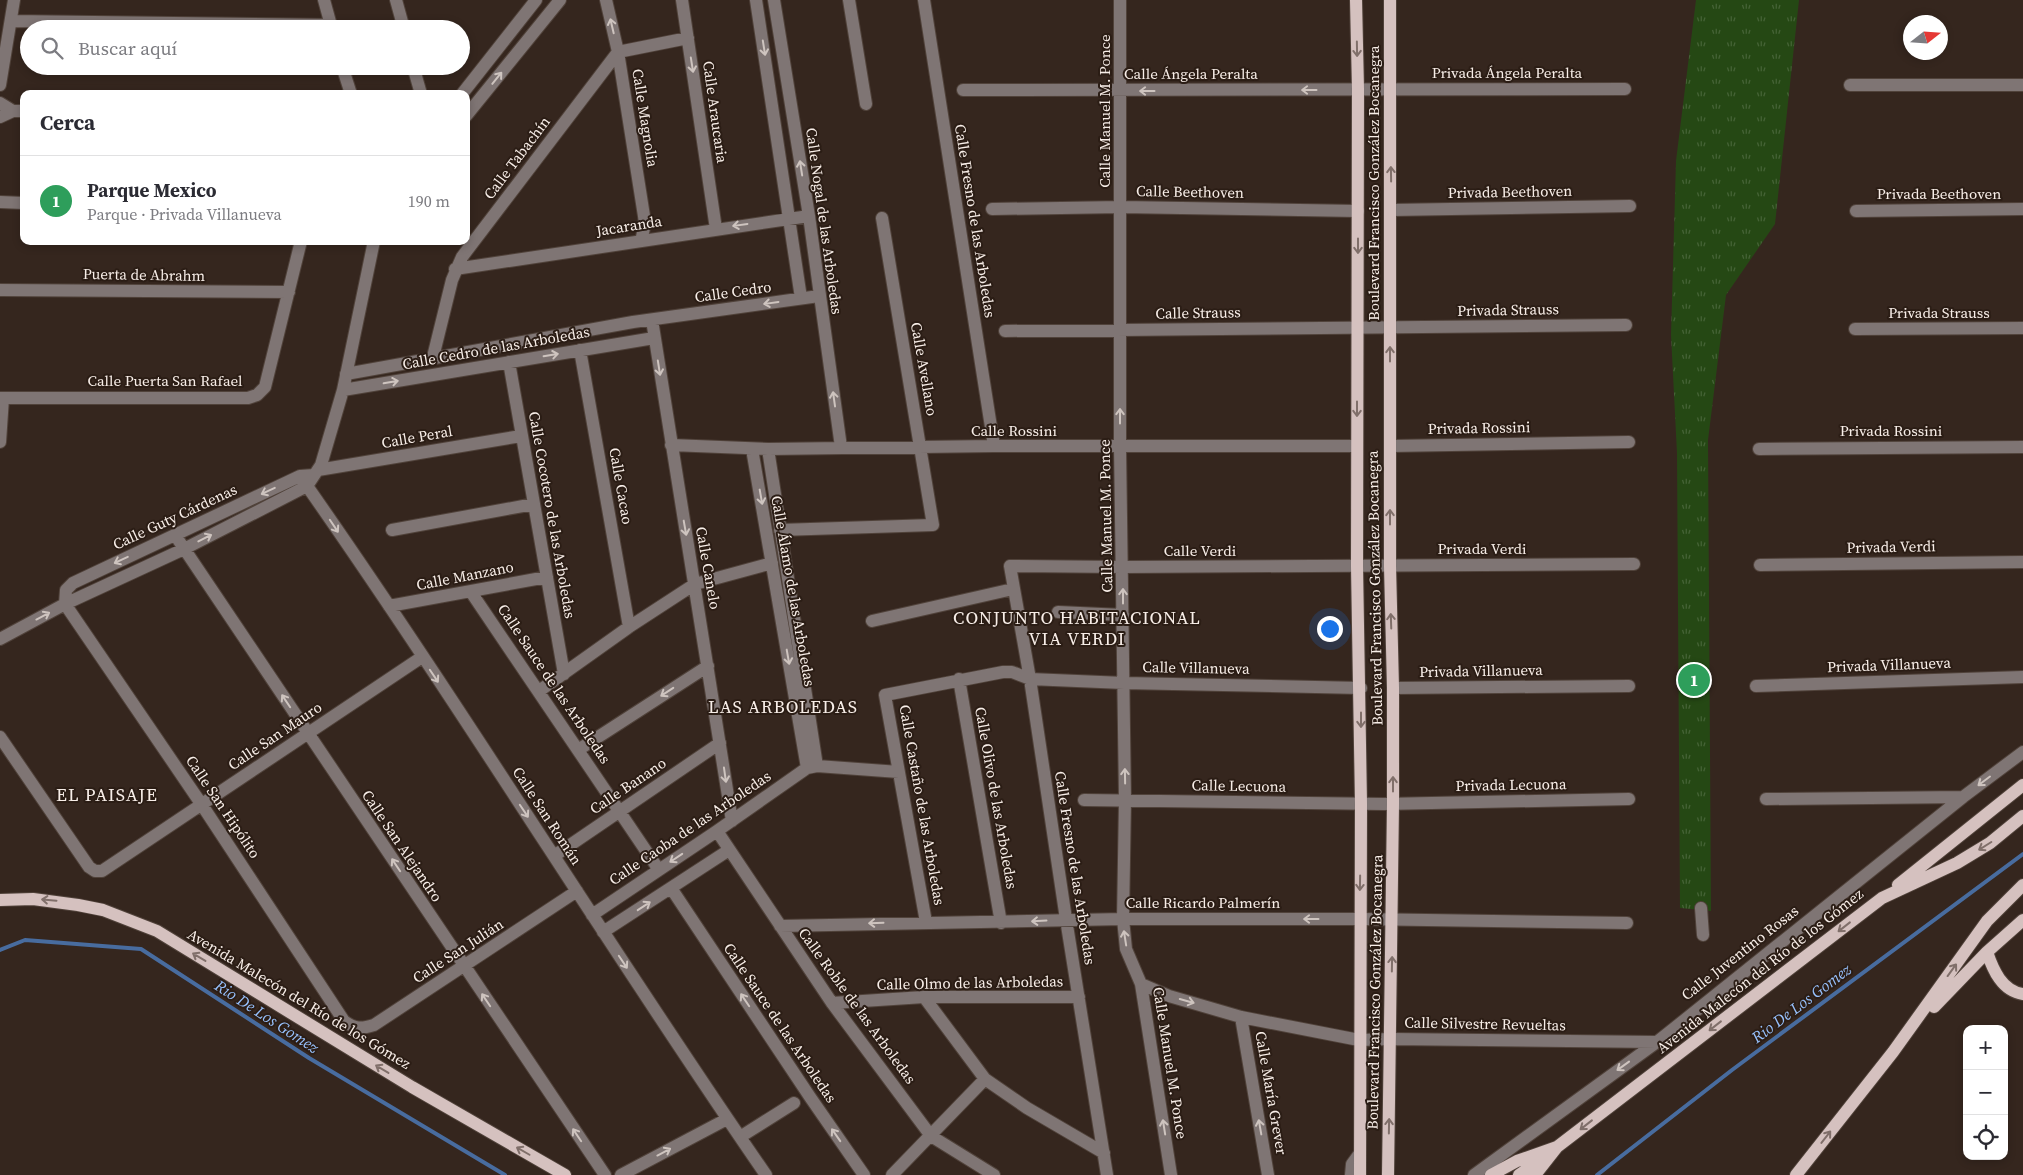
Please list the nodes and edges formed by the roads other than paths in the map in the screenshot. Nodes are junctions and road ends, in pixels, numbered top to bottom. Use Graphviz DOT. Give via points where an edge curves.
graph roads {
  1 [pos="14,0"];
  2 [pos="324,0"];
  3 [pos="396,0"];
  4 [pos="536,0"];
  5 [pos="560,0"];
  6 [pos="606,0"];
  7 [pos="682,0"];
  8 [pos="756,0"];
  9 [pos="774,0"];
  10 [pos="849,0"];
  11 [pos="924,0"];
  12 [pos="1120,0"];
  13 [pos="1356,0"];
  14 [pos="1390,0"];
  15 [pos="329,20"];
  16 [pos="402,20"];
  17 [pos="11,21"];
  18 [pos="20,21"];
  19 [pos="688,38"];
  20 [pos="618,52"];
  21 [pos="343,75"];
  22 [pos="344,75"];
  23 [pos="415,75"];
  24 [pos="2023,84"];
  25 [pos="0,85"];
  26 [pos="1850,85"];
  27 [pos="1358,89"];
  28 [pos="1625,89"];
  29 [pos="341,90"];
  30 [pos="350,90"];
  31 [pos="419,90"];
  32 [pos="465,90"];
  33 [pos="962,90"];
  34 [pos="1390,90"];
  35 [pos="1121,91"];
  36 [pos="0,103"];
  37 [pos="866,104"];
  38 [pos="19,111"];
  39 [pos="470,111"];
  40 [pos="0,117"];
  41 [pos="0,202"];
  42 [pos="20,202"];
  43 [pos="1630,206"];
  44 [pos="1121,207"];
  45 [pos="992,209"];
  46 [pos="1391,210"];
  47 [pos="2023,210"];
  48 [pos="1358,211"];
  49 [pos="1856,211"];
  50 [pos="809,216"];
  51 [pos="882,218"];
  52 [pos="788,219"];
  53 [pos="716,229"];
  54 [pos="641,241"];
  55 [pos="300,245"];
  56 [pos="373,245"];
  57 [pos="455,269"];
  58 [pos="0,290"];
  59 [pos="289,292"];
  60 [pos="819,296"];
  61 [pos="801,298"];
  62 [pos="652,320"];
  63 [pos="1626,325"];
  64 [pos="1358,327"];
  65 [pos="1391,327"];
  66 [pos="2023,328"];
  67 [pos="1855,329"];
  68 [pos="1120,330"];
  69 [pos="1005,331"];
  70 [pos="654,338"];
  71 [pos="580,350"];
  72 [pos="433,357"];
  73 [pos="509,362"];
  74 [pos="346,374"];
  75 [pos="343,390"];
  76 [pos="2,398"];
  77 [pos="521,436"];
  78 [pos="0,442"];
  79 [pos="1628,442"];
  80 [pos="671,445"];
  81 [pos="994,446"];
  82 [pos="1357,446"];
  83 [pos="1390,446"];
  84 [pos="841,447"];
  85 [pos="1120,447"];
  86 [pos="2023,447"];
  87 [pos="1759,448"];
  88 [pos="752,449"];
  89 [pos="768,449"];
  90 [pos="921,449"];
  91 [pos="310,477"];
  92 [pos="534,504"];
  93 [pos="392,530"];
  94 [pos="780,530"];
  95 [pos="175,535"];
  96 [pos="184,549"];
  97 [pos="2023,562"];
  98 [pos="772,563"];
  99 [pos="1634,564"];
  100 [pos="1010,566"];
  101 [pos="1358,566"];
  102 [pos="1390,566"];
  103 [pos="1760,566"];
  104 [pos="1123,567"];
  105 [pos="547,577"];
  106 [pos="695,584"];
  107 [pos="1013,588"];
  108 [pos="471,592"];
  109 [pos="65,604"];
  110 [pos="389,606"];
  111 [pos="1058,612"];
  112 [pos="1123,615"];
  113 [pos="872,621"];
  114 [pos="629,627"];
  115 [pos="0,639"];
  116 [pos="422,657"];
  117 [pos="708,666"];
  118 [pos="564,674"];
  119 [pos="2023,677"];
  120 [pos="959,679"];
  121 [pos="1030,679"];
  122 [pos="1124,683"];
  123 [pos="1629,686"];
  124 [pos="1756,686"];
  125 [pos="1361,688"];
  126 [pos="1393,688"];
  127 [pos="539,691"];
  128 [pos="885,695"];
  129 [pos="307,734"];
  130 [pos="0,737"];
  131 [pos="720,743"];
  132 [pos="578,750"];
  133 [pos="2023,752"];
  134 [pos="812,767"];
  135 [pos="898,772"];
  136 [pos="2023,785"];
  137 [pos="1963,797"];
  138 [pos="1629,799"];
  139 [pos="1766,799"];
  140 [pos="1084,800"];
  141 [pos="1125,800"];
  142 [pos="1361,804"];
  143 [pos="1393,804"];
  144 [pos="202,805"];
  145 [pos="620,811"];
  146 [pos="2023,816"];
  147 [pos="732,821"];
  148 [pos="717,831"];
  149 [pos="728,850"];
  150 [pos="554,856"];
  151 [pos="660,870"];
  152 [pos="2023,885"];
  153 [pos="671,888"];
  154 [pos="577,891"];
  155 [pos="1882,898"];
  156 [pos="0,900"];
  157 [pos="1701,908"];
  158 [pos="592,915"];
  159 [pos="1066,919"];
  160 [pos="1123,919"];
  161 [pos="1360,919"];
  162 [pos="1393,920"];
  163 [pos="2023,920"];
  164 [pos="926,922"];
  165 [pos="1001,922"];
  166 [pos="1627,923"];
  167 [pos="780,926"];
  168 [pos="2023,931"];
  169 [pos="603,932"];
  170 [pos="1702,935"];
  171 [pos="2005,935"];
  172 [pos="1987,952"];
  173 [pos="464,967"];
  174 [pos="1141,984"];
  175 [pos="2023,994"];
  176 [pos="924,998"];
  177 [pos="1079,998"];
  178 [pos="832,1003"];
  179 [pos="1241,1017"];
  180 [pos="353,1028"];
  181 [pos="1391,1039"];
  182 [pos="1359,1040"];
  183 [pos="1657,1042"];
  184 [pos="1893,1052"];
  185 [pos="985,1080"];
  186 [pos="794,1102"];
  187 [pos="727,1118"];
  188 [pos="931,1136"];
  189 [pos="740,1137"];
  190 [pos="1557,1147"];
  191 [pos="1104,1153"];
  192 [pos="1360,1153"];
  193 [pos="1388,1160"];
  194 [pos="565,1175"];
  195 [pos="605,1175"];
  196 [pos="621,1175"];
  197 [pos="766,1175"];
  198 [pos="864,1175"];
  199 [pos="892,1175"];
  200 [pos="994,1175"];
  201 [pos="1107,1175"];
  202 [pos="1172,1175"];
  203 [pos="1268,1175"];
  204 [pos="1351,1175"];
  205 [pos="1360,1175"];
  206 [pos="1388,1175"];
  207 [pos="1392,1175"];
  208 [pos="1474,1175"];
  209 [pos="1491,1175"];
  210 [pos="1519,1175"];
  211 [pos="1534,1175"];
  212 [pos="1796,1175"];
  1 -- 17 [label="street"];
  2 -- 15 [label="street"];
  3 -- 16 [label="street"];
  4 -- 32 [label="street"];
  39 -- 5 [label="street, one-way"];
  20 -- 6 [label="street, Calle Magnolia, one-way"];
  7 -- 19 [label="street, Calle Araucaria"];
  8 -- 52 [label="street, one-way"];
  50 -- 9 [label="street, Calle Nogal de las Arboledas, one-way"];
  10 -- 37 [label="street"];
  11 -- 81 [label="street, Calle Fresno de las Arboledas"];
  12 -- 35 [label="street, Calle Manuel M. Ponce"];
  13 -- 27 [label="main road, Boulevard Francisco González Bocanegra, one-way"];
  14 -- 34 [label="main road, Boulevard Francisco González Bocanegra"];
  17 -- 18 [label="street"];
  17 -- 25 [label="street"];
  19 -- 20 [label="street"];
  19 -- 53 [label="street, Calle Araucaria, one-way"];
  20 -- 54 [label="street, Calle Magnolia" via="644,216"];
  20 -- 57 [label="street, Calle Tabachín"];
  21 -- 29 [label="street"];
  22 -- 30 [label="street"];
  23 -- 31 [label="street"];
  24 -- 26 [label="street"];
  27 -- 34 [label="street, Calle Ángela Peralta"];
  27 -- 35 [label="street, Calle Ángela Peralta, one-way"];
  27 -- 48 [label="main road, Boulevard Francisco González Bocanegra"];
  28 -- 34 [label="street, Privada Ángela Peralta"];
  33 -- 35 [label="street, Calle Ángela Peralta"];
  46 -- 34 [label="main road, Boulevard Francisco González Bocanegra, one-way"];
  35 -- 44 [label="street, Calle Manuel M. Ponce"];
  36 -- 38 [label="street"];
  38 -- 40 [label="street"];
  41 -- 42 [label="street"];
  43 -- 46 [label="street, Privada Beethoven"];
  44 -- 45 [label="street, Calle Beethoven"];
  44 -- 48 [label="street, Calle Beethoven"];
  44 -- 68 [label="street, Calle Manuel M. Ponce"];
  46 -- 65 [label="main road, Boulevard Francisco González Bocanegra"];
  47 -- 49 [label="street, Privada Beethoven"];
  48 -- 64 [label="main road, Boulevard Francisco González Bocanegra, one-way"];
  50 -- 52 [label="street, Jacaranda"];
  50 -- 60 [label="street, Calle Nogal de las Arboledas"];
  51 -- 90 [label="street, Calle Avellano"];
  52 -- 53 [label="street, Jacaranda, one-way"];
  52 -- 61 [label="street"];
  53 -- 54 [label="street, Jacaranda"];
  54 -- 57 [label="street, Jacaranda"];
  55 -- 59 [label="street, Calle Puerta San Rafael"];
  56 -- 74 [label="street"];
  57 -- 72 [label="street, Calle Tabachín"];
  58 -- 59 [label="street, Puerta de Abrahm"];
  59 -- 76 [label="street, Calle Puerta San Rafael" via="265,387 257,396"];
  60 -- 61 [label="street, Calle Cedro"];
  84 -- 60 [label="street, Calle Nogal de las Arboledas, one-way"];
  61 -- 62 [label="street, Calle Cedro, one-way"];
  62 -- 70 [label="street, Calle Canelo"];
  62 -- 72 [label="street, Calle Cedro de las Arboledas"];
  63 -- 65 [label="street, Privada Strauss"];
  64 -- 65 [label="street, Calle Strauss"];
  64 -- 68 [label="street, Calle Strauss"];
  64 -- 82 [label="main road, Boulevard Francisco González Bocanegra, one-way"];
  83 -- 65 [label="main road, Boulevard Francisco González Bocanegra, one-way"];
  66 -- 67 [label="street, Privada Strauss"];
  68 -- 69 [label="street, Calle Strauss"];
  85 -- 68 [label="street, Calle Manuel M. Ponce, one-way"];
  70 -- 71 [label="street, Calle Cedro de las Arboledas"];
  70 -- 80 [label="street, Calle Canelo, one-way"];
  73 -- 71 [label="street, Calle Cedro de las Arboledas, one-way"];
  71 -- 114 [label="street, Calle Cacao"];
  72 -- 74 [label="street, Calle Cedro de las Arboledas"];
  75 -- 73 [label="street, Calle Cedro de las Arboledas, one-way"];
  73 -- 77 [label="street, Calle Cocotero de las Arboledas"];
  74 -- 75 [label="street"];
  75 -- 91 [label="street"];
  76 -- 78 [label="street"];
  77 -- 91 [label="street, Calle Peral"];
  77 -- 92 [label="street, Calle Cocotero de las Arboledas"];
  79 -- 83 [label="street, Privada Rossini"];
  80 -- 88 [label="street, Calle Rossini"];
  80 -- 106 [label="street, Calle Canelo, one-way"];
  81 -- 85 [label="street, Calle Rossini"];
  81 -- 90 [label="street, Calle Rossini"];
  82 -- 85 [label="street, Calle Rossini"];
  82 -- 101 [label="main road, Boulevard Francisco González Bocanegra"];
  102 -- 83 [label="main road, Boulevard Francisco González Bocanegra, one-way"];
  84 -- 89 [label="street, Calle Rossini"];
  84 -- 90 [label="street, Calle Rossini"];
  85 -- 104 [label="street, Calle Manuel M. Ponce"];
  86 -- 87 [label="street, Privada Rossini"];
  88 -- 89 [label="street, Calle Rossini"];
  88 -- 98 [label="street, Calle Álamo de las Arboledas, one-way"];
  89 -- 94 [label="street, Calle Álamo de las Arboledas"];
  90 -- 94 [label="street, Calle Avellano" via="933,525"];
  91 -- 95 [label="street, Calle Guty Cárdenas, one-way"];
  96 -- 91 [label="street, Calle Guty Cárdenas, one-way"];
  91 -- 110 [label="street, Calle San Román, one-way"];
  92 -- 93 [label="street"];
  92 -- 105 [label="street, Calle Cocotero de las Arboledas"];
  94 -- 134 [label="street, Calle Álamo de las Arboledas"];
  95 -- 96 [label="street, Calle San Alejandro"];
  95 -- 109 [label="street, Calle Guty Cárdenas, one-way" via="73,582 66,590"];
  96 -- 109 [label="street, Calle Guty Cárdenas"];
  129 -- 96 [label="street, Calle San Alejandro, one-way"];
  97 -- 103 [label="street, Privada Verdi"];
  98 -- 106 [label="street"];
  98 -- 134 [label="street, Calle Álamo de las Arboledas, one-way"];
  99 -- 102 [label="street, Privada Verdi"];
  100 -- 104 [label="street, Calle Verdi"];
  100 -- 107 [label="street, Calle Fresno de las Arboledas"];
  101 -- 102 [label="street, Calle Verdi"];
  101 -- 104 [label="street, Calle Verdi"];
  101 -- 125 [label="main road, Boulevard Francisco González Bocanegra"];
  126 -- 102 [label="main road, Boulevard Francisco González Bocanegra, one-way"];
  112 -- 104 [label="street, Calle Manuel M. Ponce, one-way"];
  105 -- 108 [label="street, Calle Manzano"];
  105 -- 118 [label="street, Calle Cocotero de las Arboledas"];
  106 -- 114 [label="street"];
  106 -- 117 [label="street, Calle Canelo"];
  107 -- 113 [label="street"];
  107 -- 121 [label="street, Calle Fresno de las Arboledas"];
  108 -- 110 [label="street, Calle Manzano"];
  108 -- 127 [label="street, Calle Sauce de las Arboledas"];
  115 -- 109 [label="street, Calle Guty Cárdenas, one-way"];
  109 -- 144 [label="street, Calle San Hipólito"];
  110 -- 116 [label="street, Calle San Román"];
  111 -- 112 [label="street"];
  112 -- 122 [label="street, Calle Manuel M. Ponce"];
  114 -- 118 [label="street"];
  116 -- 129 [label="street, Calle San Mauro"];
  116 -- 150 [label="street, Calle San Román, one-way"];
  117 -- 131 [label="street, Calle Canelo"];
  117 -- 132 [label="street, one-way"];
  118 -- 127 [label="street"];
  119 -- 124 [label="street, Privada Villanueva"];
  120 -- 121 [label="street, Calle Villanueva" via="1012,672"];
  120 -- 128 [label="street, Calle Villanueva"];
  120 -- 165 [label="street, Calle Olivo de las Arboledas"];
  121 -- 122 [label="street, Calle Villanueva"];
  121 -- 159 [label="street, Calle Fresno de las Arboledas"];
  122 -- 125 [label="street, Calle Villanueva"];
  141 -- 122 [label="street, Calle Manuel M. Ponce, one-way"];
  123 -- 126 [label="street, Privada Villanueva"];
  125 -- 142 [label="main road, Boulevard Francisco González Bocanegra, one-way"];
  143 -- 126 [label="main road, Boulevard Francisco González Bocanegra, one-way"];
  127 -- 132 [label="street, Calle Sauce de las Arboledas"];
  128 -- 135 [label="street, Calle Castaño de las Arboledas"];
  129 -- 144 [label="street, Calle San Mauro"];
  173 -- 129 [label="street, Calle San Alejandro, one-way"];
  130 -- 144 [label="street, Calle San Mauro" via="89,867 96,871"];
  131 -- 145 [label="street, Calle Banano"];
  131 -- 147 [label="street, Calle Canelo, one-way"];
  132 -- 145 [label="street, Calle Sauce de las Arboledas"];
  133 -- 137 [label="street, Calle Juventino Rosas, one-way"];
  134 -- 135 [label="street"];
  134 -- 147 [label="street, Calle Caoba de las Arboledas"];
  135 -- 164 [label="street, Calle Castaño de las Arboledas"];
  136 -- 155 [label="main road"];
  137 -- 139 [label="street"];
  137 -- 183 [label="street, Calle Juventino Rosas"];
  138 -- 143 [label="street, Privada Lecuona"];
  140 -- 141 [label="street, Calle Lecuona"];
  141 -- 142 [label="street, Calle Lecuona"];
  141 -- 160 [label="street, Calle Manuel M. Ponce"];
  142 -- 143 [label="street, Calle Lecuona"];
  142 -- 161 [label="main road, Boulevard Francisco González Bocanegra, one-way"];
  143 -- 162 [label="main road, Boulevard Francisco González Bocanegra"];
  144 -- 180 [label="street, Calle San Hipólito" via="344,1021"];
  145 -- 150 [label="street, Calle Banano"];
  145 -- 151 [label="street, Calle Sauce de las Arboledas"];
  146 -- 155 [label="main road, Avenida Malecón del Río de los Gómez, one-way" via="1990,843 1957,863"];
  147 -- 148 [label="street, Calle Caoba de las Arboledas"];
  148 -- 149 [label="street, Calle Roble de las Arboledas"];
  148 -- 151 [label="street, Calle Caoba de las Arboledas, one-way"];
  149 -- 153 [label="street"];
  149 -- 167 [label="street, Calle Roble de las Arboledas"];
  150 -- 154 [label="street, Calle San Román"];
  151 -- 158 [label="street, Calle Caoba de las Arboledas"];
  184 -- 152 [label="main road, one-way" via="1987,921"];
  169 -- 153 [label="street, one-way"];
  198 -- 153 [label="street, Calle Sauce de las Arboledas, one-way"];
  154 -- 158 [label="street, Calle San Román"];
  154 -- 173 [label="street, Calle San Julián"];
  155 -- 190 [label="main road, Avenida Malecón del Río de los Gómez, one-way"];
  194 -- 156 [label="main road, Avenida Malecón del Río de los Gómez, one-way" via="412,1087 157,931 103,910 78,905 32,898"];
  157 -- 170 [label="street"];
  158 -- 169 [label="street, Calle San Román"];
  159 -- 160 [label="street, Calle Ricardo Palmerín"];
  159 -- 165 [label="street, Calle Ricardo Palmerín, one-way"];
  159 -- 177 [label="street, Calle Fresno de las Arboledas"];
  161 -- 160 [label="street, Calle Ricardo Palmerín, one-way"];
  174 -- 160 [label="street, Calle Manuel M. Ponce, one-way" via="1126,949"];
  161 -- 162 [label="street, Calle Ricardo Palmerín"];
  161 -- 182 [label="main road, Boulevard Francisco González Bocanegra"];
  162 -- 166 [label="street, Calle Ricardo Palmerín"];
  181 -- 162 [label="main road, Boulevard Francisco González Bocanegra, one-way"];
  163 -- 171 [label="main road"];
  164 -- 165 [label="street, Calle Ricardo Palmerín"];
  164 -- 167 [label="street, Calle Ricardo Palmerín, one-way"];
  167 -- 178 [label="street, Calle Roble de las Arboledas"];
  168 -- 171 [label="main road"];
  169 -- 187 [label="street, Calle San Román, one-way"];
  171 -- 172 [label="main road"];
  172 -- 175 [label="main road" via="2003,984"];
  172 -- 184 [label="main road"];
  173 -- 180 [label="street, Calle San Julián" via="374,1025"];
  195 -- 173 [label="street, Calle San Alejandro, one-way"];
  174 -- 179 [label="street, Calle Silvestre Revueltas, one-way" via="1169,996"];
  202 -- 174 [label="street, Calle Manuel M. Ponce, one-way"];
  176 -- 177 [label="street, Calle Olmo de las Arboledas"];
  176 -- 178 [label="street, Calle Olmo de las Arboledas"];
  176 -- 185 [label="street"];
  177 -- 191 [label="street, Calle Fresno de las Arboledas"];
  178 -- 188 [label="street, Calle Roble de las Arboledas"];
  179 -- 182 [label="street, Calle Silvestre Revueltas"];
  203 -- 179 [label="street, Calle María Grever, one-way"];
  181 -- 182 [label="street, Calle Silvestre Revueltas"];
  181 -- 183 [label="street, Calle Silvestre Revueltas"];
  193 -- 181 [label="main road, Boulevard Francisco González Bocanegra, one-way"];
  182 -- 192 [label="main road, Boulevard Francisco González Bocanegra"];
  183 -- 208 [label="street, Calle Juventino Rosas, one-way"];
  212 -- 184 [label="main road, one-way"];
  185 -- 188 [label="street"];
  185 -- 191 [label="street"];
  186 -- 189 [label="street"];
  187 -- 189 [label="street, Calle San Román"];
  196 -- 187 [label="street, one-way"];
  188 -- 199 [label="street"];
  188 -- 200 [label="street, Calle Roble de las Arboledas"];
  189 -- 197 [label="street, Calle San Román"];
  190 -- 209 [label="main road" via="1516,1160"];
  190 -- 210 [label="main road"];
  190 -- 211 [label="main road, Avenida Malecón del Río de los Gómez"];
  191 -- 201 [label="street, Calle Fresno de las Arboledas"];
  192 -- 204 [label="street, Boulevard Francisco González Bocanegra" via="1352,1164"];
  192 -- 205 [label="main road, Boulevard Francisco González Bocanegra"];
  193 -- 206 [label="main road, Boulevard Francisco González Bocanegra"];
  193 -- 207 [label="street"];
}
